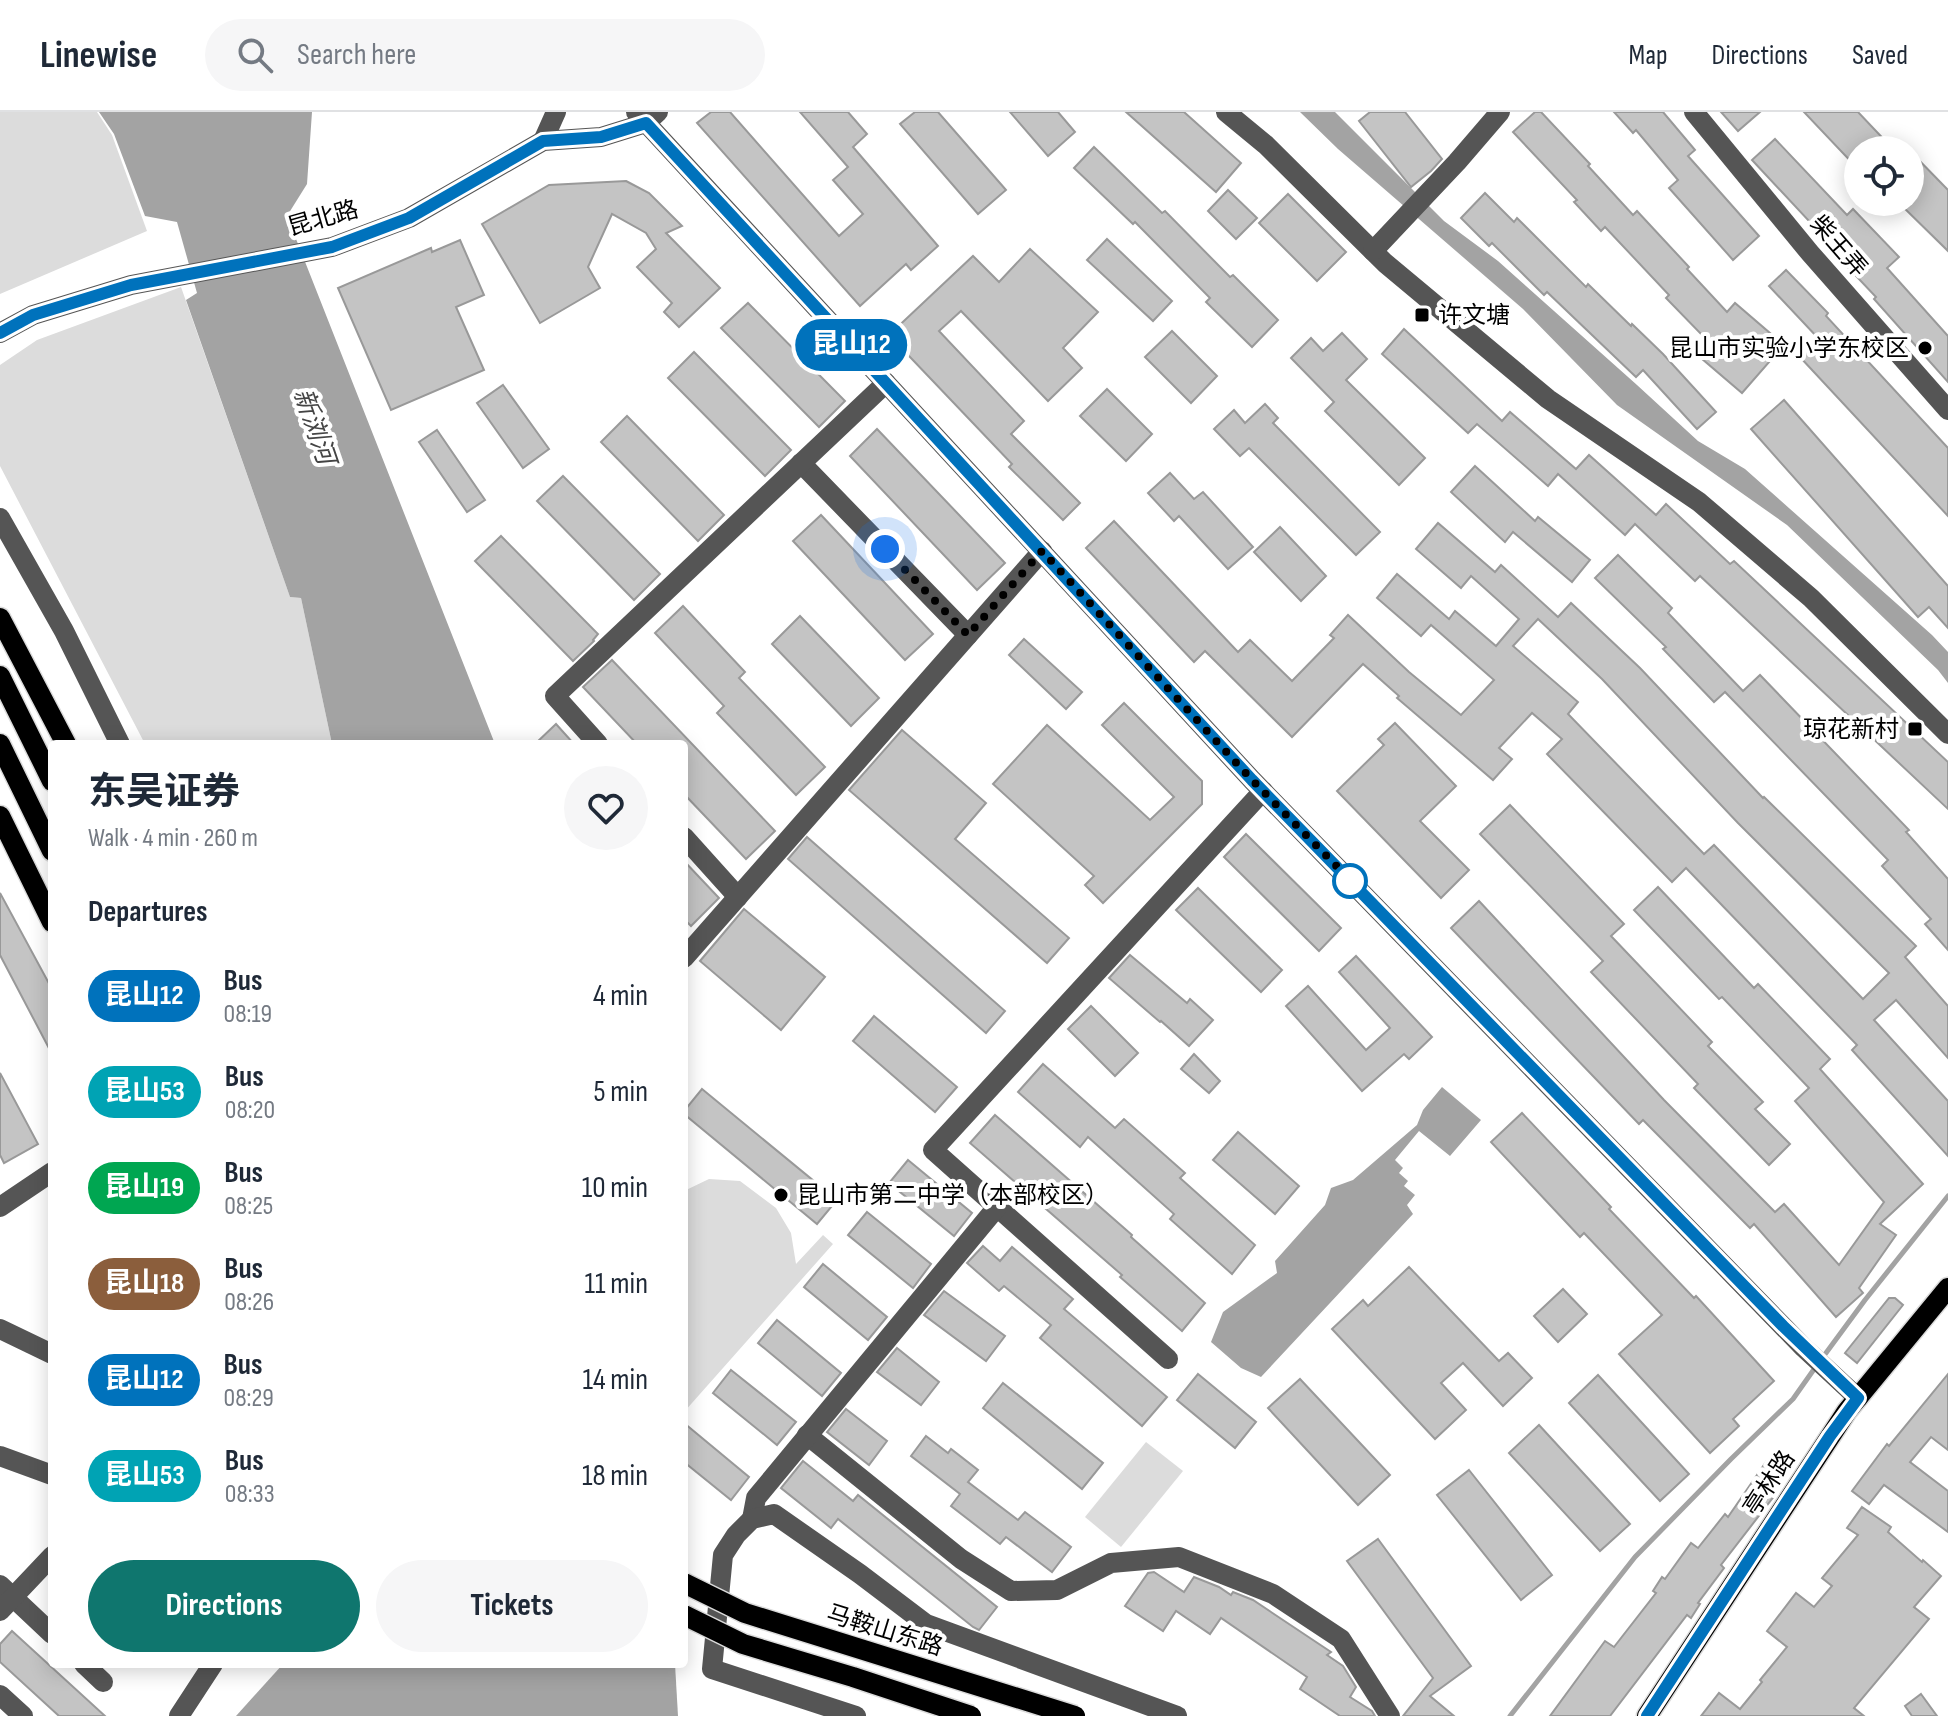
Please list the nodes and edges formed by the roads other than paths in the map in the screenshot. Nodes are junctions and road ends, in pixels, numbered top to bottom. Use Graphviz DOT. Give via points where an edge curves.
graph roads {
  1 [pos="556,112"];
  2 [pos="1226,112"];
  3 [pos="1500,112"];
  4 [pos="1694,112"];
  5 [pos="647,116"];
  6 [pos="543,141"];
  7 [pos="1373,251"];
  8 [pos="0,333"];
  9 [pos="886,383"];
  10 [pos="1948,410"];
  11 [pos="801,463"];
  12 [pos="0,518"];
  13 [pos="1042,551"];
  14 [pos="0,618"];
  15 [pos="968,635"];
  16 [pos="0,676"];
  17 [pos="1948,734"];
  18 [pos="64,740"];
  19 [pos="118,740"];
  20 [pos="594,740"];
  21 [pos="0,744"];
  22 [pos="48,773"];
  23 [pos="1263,791"];
  24 [pos="2,824"];
  25 [pos="688,841"];
  26 [pos="48,843"];
  27 [pos="738,897"];
  28 [pos="48,914"];
  29 [pos="688,953"];
  30 [pos="48,1175"];
  31 [pos="0,1207"];
  32 [pos="997,1207"];
  33 [pos="1948,1288"];
  34 [pos="0,1329"];
  35 [pos="48,1352"];
  36 [pos="1168,1359"];
  37 [pos="1858,1398"];
  38 [pos="807,1435"];
  39 [pos="0,1456"];
  40 [pos="48,1474"];
  41 [pos="752,1519"];
  42 [pos="48,1560"];
  43 [pos="688,1585"];
  44 [pos="4,1598"];
  45 [pos="688,1617"];
  46 [pos="48,1631"];
  47 [pos="88,1668"];
  48 [pos="210,1668"];
  49 [pos="103,1682"];
  50 [pos="0,1695"];
  51 [pos="23,1716"];
  52 [pos="179,1716"];
  53 [pos="856,1716"];
  54 [pos="971,1716"];
  55 [pos="1075,1716"];
  56 [pos="1177,1716"];
  57 [pos="1390,1716"];
  58 [pos="1647,1716"];
  1 -- 6 [label="street"];
  2 -- 7 [label="street"];
  3 -- 7 [label="street"];
  4 -- 10 [label="street, 柴王弄"];
  5 -- 6 [label="street, 昆北路" via="601,137"];
  5 -- 9 [label="street"];
  6 -- 8 [label="street, 昆北路" via="409,218 332,247 131,285 33,315"];
  7 -- 17 [label="street" via="1548,399 1699,502 1811,598"];
  9 -- 11 [label="street"];
  9 -- 13 [label="street"];
  11 -- 15 [label="street"];
  11 -- 20 [label="street" via="555,696"];
  12 -- 19 [label="street"];
  13 -- 15 [label="street"];
  13 -- 23 [label="street"];
  14 -- 18 [label="main road"];
  15 -- 27 [label="street"];
  16 -- 22 [label="main road"];
  21 -- 26 [label="main road"];
  23 -- 32 [label="street" via="933,1150"];
  23 -- 37 [label="street"];
  24 -- 28 [label="main road"];
  25 -- 27 [label="street"];
  27 -- 29 [label="street"];
  30 -- 31 [label="street"];
  32 -- 36 [label="street"];
  32 -- 38 [label="street"];
  33 -- 37 [label="main road, 亭林路"];
  34 -- 35 [label="street"];
  37 -- 58 [label="main road, 亭林路"];
  38 -- 41 [label="street" via="756,1498"];
  38 -- 57 [label="street" via="961,1559 1011,1591 1057,1590 1111,1563 1179,1557 1273,1594 1341,1639"];
  39 -- 40 [label="street"];
  41 -- 53 [label="street" via="723,1555 712,1669"];
  41 -- 56 [label="street" via="774,1514 926,1624"];
  42 -- 44 [label="street"];
  43 -- 55 [label="main road, 马鞍山东路, bridge" via="745,1613"];
  44 -- 46 [label="street"];
  45 -- 54 [label="main road, bridge" via="743,1644"];
  47 -- 49 [label="street"];
  48 -- 52 [label="street"];
  50 -- 51 [label="street"];
}
